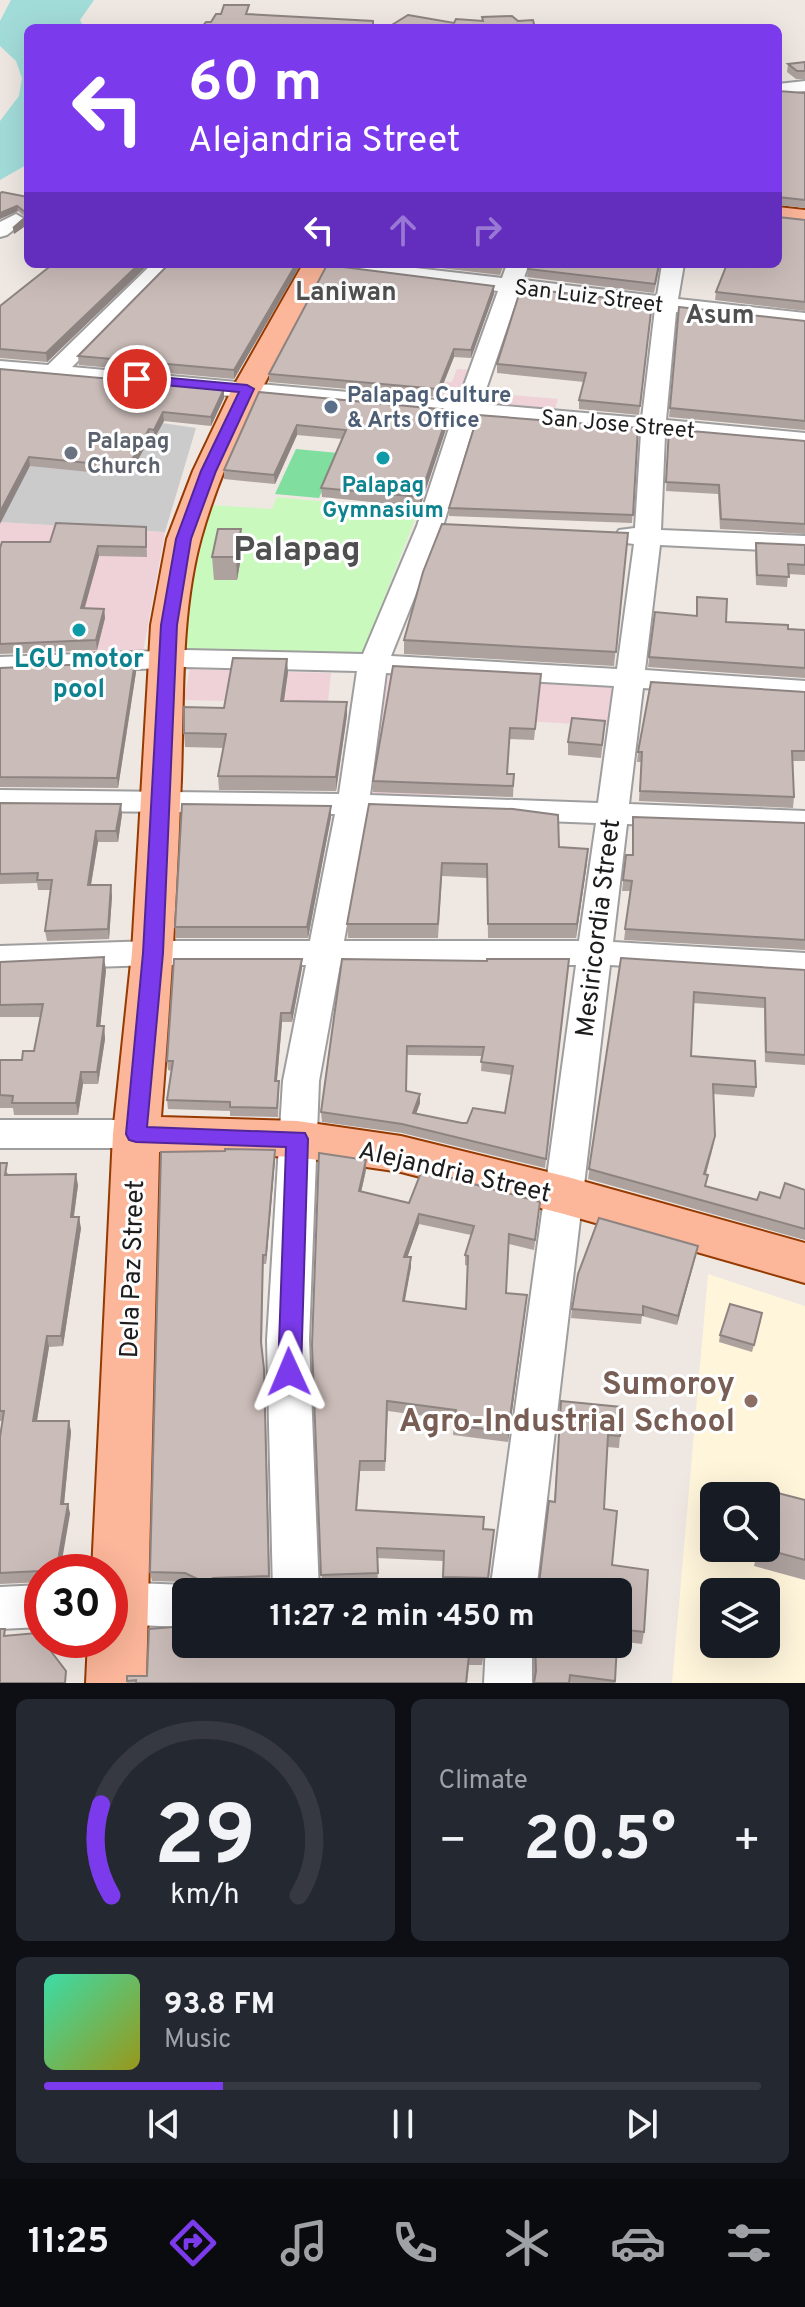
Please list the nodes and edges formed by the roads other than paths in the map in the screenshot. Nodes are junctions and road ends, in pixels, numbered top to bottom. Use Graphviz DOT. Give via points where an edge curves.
graph roads {
  1 [pos="805,86"];
  2 [pos="782,89"];
  3 [pos="782,215"];
  4 [pos="805,218"];
  5 [pos="160,268"];
  6 [pos="314,268"];
  7 [pos="394,268"];
  8 [pos="672,268"];
  9 [pos="514,275"];
  10 [pos="665,304"];
  11 [pos="805,320"];
  12 [pos="0,368"];
  13 [pos="54,372"];
  14 [pos="247,389"];
  15 [pos="467,409"];
  16 [pos="653,426"];
  17 [pos="805,440"];
  18 [pos="430,526"];
  19 [pos="461,528"];
  20 [pos="601,535"];
  21 [pos="648,537"];
  22 [pos="805,544"];
  23 [pos="169,660"];
  24 [pos="373,664"];
  25 [pos="0,666"];
  26 [pos="629,678"];
  27 [pos="805,690"];
  28 [pos="0,800"];
  29 [pos="161,802"];
  30 [pos="353,804"];
  31 [pos="610,811"];
  32 [pos="805,821"];
  33 [pos="327,952"];
  34 [pos="153,953"];
  35 [pos="596,953"];
  36 [pos="0,958"];
  37 [pos="805,965"];
  38 [pos="0,1134"];
  39 [pos="136,1134"];
  40 [pos="297,1139"];
  41 [pos="564,1195"];
  42 [pos="805,1263"];
  43 [pos="116,1554"];
  44 [pos="296,1578"];
  45 [pos="515,1578"];
  46 [pos="128,1604"];
  47 [pos="172,1605"];
  48 [pos="24,1607"];
  49 [pos="0,1608"];
  50 [pos="115,1658"];
  51 [pos="509,1658"];
  52 [pos="116,1683"];
  53 [pos="508,1683"];
  1 -- 2 [label="street"];
  3 -- 4 [label="main road"];
  5 -- 13 [label="street"];
  6 -- 14 [label="main road, Dela Paz Street"];
  7 -- 9 [label="street, San Luiz Street"];
  8 -- 10 [label="street, Mesiricordia Street"];
  9 -- 10 [label="street, San Luiz Street"];
  9 -- 15 [label="street"];
  10 -- 11 [label="street, San Luiz Street"];
  10 -- 16 [label="street, Mesiricordia Street"];
  12 -- 13 [label="street, San Jose Street"];
  13 -- 14 [label="street, San Jose Street"];
  14 -- 15 [label="street, San Jose Street"];
  14 -- 23 [label="main road, Dela Paz Street" via="184,539 169,625"];
  15 -- 16 [label="street, San Jose Street"];
  15 -- 18 [label="street"];
  16 -- 17 [label="street, San Jose Street"];
  16 -- 21 [label="street, Mesiricordia Street"];
  18 -- 19 [label="street"];
  18 -- 24 [label="street"];
  20 -- 21 [label="street"];
  21 -- 22 [label="street"];
  21 -- 26 [label="street, Mesiricordia Street"];
  23 -- 24 [label="street"];
  23 -- 25 [label="street"];
  23 -- 29 [label="main road, Dela Paz Street"];
  24 -- 26 [label="street"];
  24 -- 30 [label="street"];
  26 -- 27 [label="street"];
  26 -- 31 [label="street, Mesiricordia Street"];
  28 -- 29 [label="street"];
  29 -- 30 [label="street"];
  29 -- 34 [label="main road, Dela Paz Street"];
  30 -- 31 [label="street"];
  30 -- 33 [label="street"];
  31 -- 32 [label="street"];
  31 -- 35 [label="street, Mesiricordia Street"];
  33 -- 34 [label="street"];
  33 -- 35 [label="street"];
  33 -- 40 [label="street" via="301,1081"];
  34 -- 36 [label="street"];
  34 -- 39 [label="main road, Dela Paz Street"];
  35 -- 37 [label="street"];
  35 -- 41 [label="street, Mesiricordia Street"];
  38 -- 39 [label="street, Alejandria Street"];
  39 -- 40 [label="main road, Alejandria Street"];
  39 -- 43 [label="main road, Dela Paz Street"];
  40 -- 41 [label="main road, Alejandria Street" via="401,1154"];
  40 -- 44 [label="street" via="288,1340"];
  41 -- 42 [label="main road, Alejandria Street"];
  41 -- 45 [label="street, Mesiricordia Street"];
  46 -- 47 [label="street"];
  48 -- 49 [label="street"];
  50 -- 52 [label="main road, Dela Paz Street"];
  51 -- 53 [label="street"];
}
